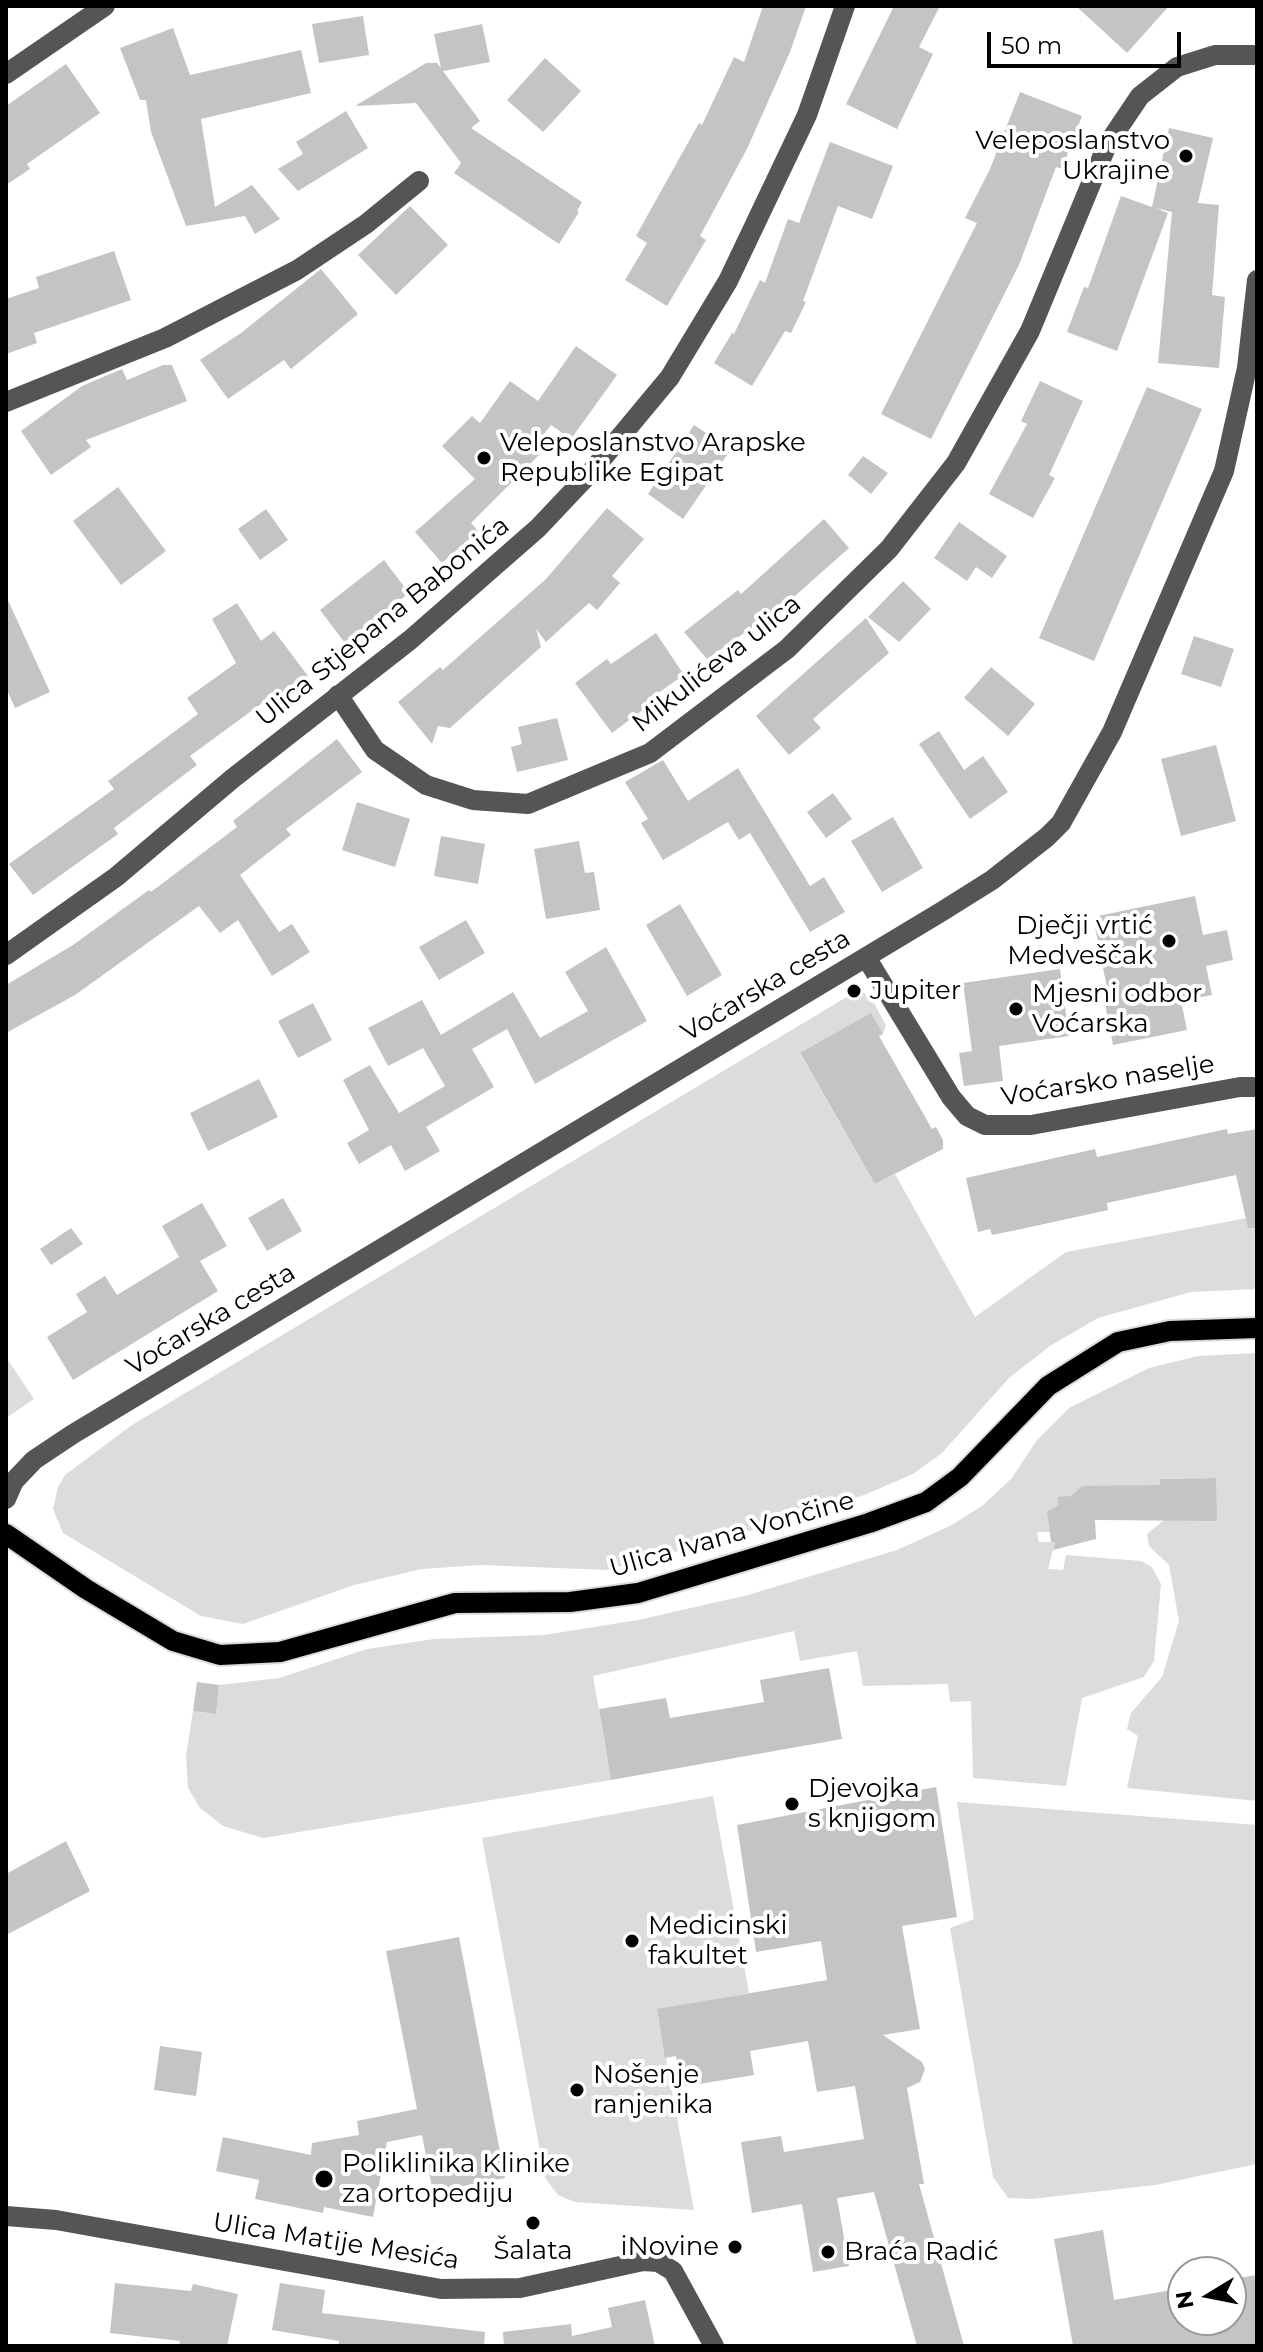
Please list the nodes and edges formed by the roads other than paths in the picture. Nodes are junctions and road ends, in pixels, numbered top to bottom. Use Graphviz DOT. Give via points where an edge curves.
graph roads {
  1 [pos="105,6"];
  2 [pos="845,6"];
  3 [pos="1257,55"];
  4 [pos="6,74"];
  5 [pos="419,181"];
  6 [pos="1257,280"];
  7 [pos="6,402"];
  8 [pos="338,695"];
  9 [pos="6,955"];
  10 [pos="866,957"];
  11 [pos="1257,1087"];
  12 [pos="1257,1328"];
  13 [pos="6,1499"];
  14 [pos="6,1534"];
  15 [pos="6,2216"];
  16 [pos="714,2346"];
  1 -- 4 [label="street"];
  2 -- 8 [label="street, Ulica Stjepana Babonića" via="807,115 772,194 722,293 670,377 538,528 478,584"];
  3 -- 8 [label="street, Mikulićeva ulica" via="1215,55 1177,67 1140,96 1107,145 1030,331 956,463 889,549 787,649 650,753 528,804 473,800 426,785 375,750"];
  5 -- 7 [label="street" via="297,270 165,338"];
  6 -- 10 [label="street, Voćarska cesta" via="1247,368 1224,471 1095,766 1061,823 1025,856"];
  8 -- 9 [label="street, Ulica Stjepana Babonića" via="116,877"];
  10 -- 11 [label="street, Voćarsko naselje" via="951,1097 967,1116 985,1125 1031,1125"];
  10 -- 13 [label="street, Voćarska cesta" via="73,1434 34,1460"];
  12 -- 14 [label="main road, Ulica Ivana Vončine" via="1170,1331 1118,1342 1048,1386 926,1502 869,1523 638,1593 570,1602 455,1603 280,1652 220,1655 173,1641"];
  15 -- 16 [label="street, Ulica Matije Mesića" via="56,2220 441,2289 520,2288 658,2262 673,2271"];
}
